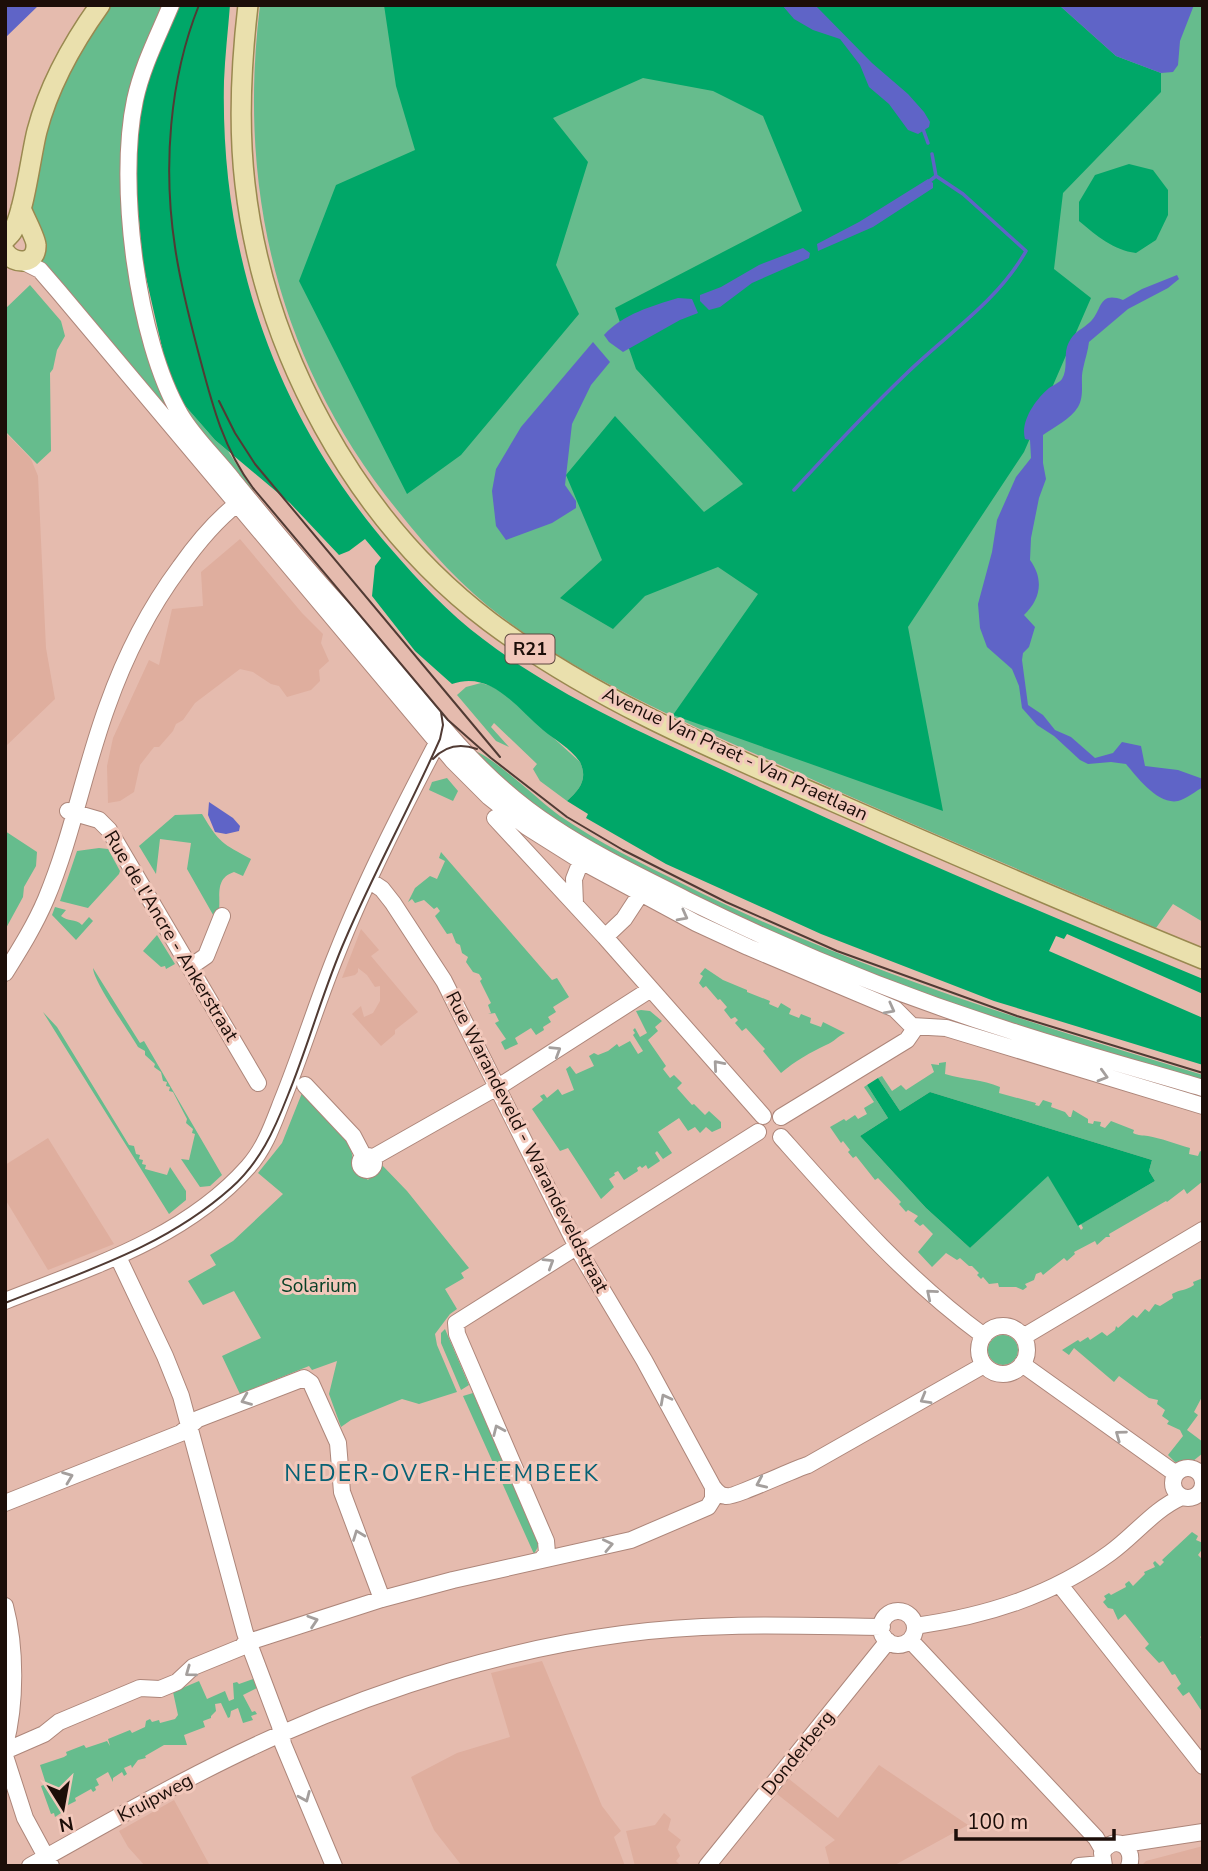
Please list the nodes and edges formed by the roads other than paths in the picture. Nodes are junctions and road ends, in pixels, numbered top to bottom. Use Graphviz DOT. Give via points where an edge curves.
graph roads {
  1 [pos="100,5"];
  2 [pos="171,5"];
  3 [pos="248,5"];
  4 [pos="19,251"];
  5 [pos="223,488"];
  6 [pos="237,504"];
  7 [pos="437,743"];
  8 [pos="71,812"];
  9 [pos="495,818"];
  10 [pos="581,861"];
  11 [pos="370,881"];
  12 [pos="641,893"];
  13 [pos="575,904"];
  14 [pos="222,916"];
  15 [pos="605,937"];
  16 [pos="5,953"];
  17 [pos="1203,959"];
  18 [pos="190,967"];
  19 [pos="5,974"];
  20 [pos="651,989"];
  21 [pos="916,1027"];
  22 [pos="258,1083"];
  23 [pos="305,1085"];
  24 [pos="499,1087"];
  25 [pos="1203,1088"];
  26 [pos="1203,1106"];
  27 [pos="781,1117"];
  28 [pos="761,1124"];
  29 [pos="781,1138"];
  30 [pos="1203,1230"];
  31 [pos="577,1245"];
  32 [pos="118,1257"];
  33 [pos="5,1301"];
  34 [pos="984,1336"];
  35 [pos="1023,1336"];
  36 [pos="1022,1364"];
  37 [pos="984,1365"];
  38 [pos="189,1426"];
  39 [pos="1200,1478"];
  40 [pos="713,1487"];
  41 [pos="1175,1491"];
  42 [pos="5,1503"];
  43 [pos="541,1560"];
  44 [pos="1060,1585"];
  45 [pos="382,1599"];
  46 [pos="5,1606"];
  47 [pos="912,1633"];
  48 [pos="885,1634"];
  49 [pos="248,1639"];
  50 [pos="281,1733"];
  51 [pos="5,1745"];
  52 [pos="5,1754"];
  53 [pos="1203,1766"];
  54 [pos="1203,1832"];
  55 [pos="1106,1855"];
  56 [pos="48,1861"];
  57 [pos="30,1866"];
  58 [pos="334,1866"];
  59 [pos="708,1866"];
  1 -- 4 [label="main road" via="52,88 37,130 21,208"];
  2 -- 25 [label="street" via="138,89 128,178 140,289 164,379 185,421 463,752 553,828 778,943 952,1011"];
  3 -- 17 [label="main road, Avenue Van Praet - Van Praetlaan / R21" via="241,99 245,183 256,246 285,344 337,449 405,542 446,584 490,622 554,665 672,728 936,847"];
  4 -- 5 [label="street"];
  5 -- 6 [label="street"];
  5 -- 8 [label="street" via="220,503 165,569 127,632 96,709"];
  6 -- 7 [label="street"];
  6 -- 8 [label="street" via="200,540 136,637"];
  7 -- 10 [label="street" via="511,815"];
  7 -- 11 [label="street"];
  8 -- 16 [label="street" via="27,915"];
  8 -- 18 [label="street, Rue de l'Ancre - Ankerstraat" via="107,827"];
  8 -- 19 [label="street" via="45,901"];
  9 -- 13 [label="street"];
  10 -- 12 [label="street"];
  10 -- 13 [label="street" via="574,879"];
  11 -- 24 [label="street, Rue Warandeveld - Warandeveldstraat" via="385,892 437,969"];
  11 -- 32 [label="street" via="257,1155 203,1207"];
  12 -- 15 [label="street"];
  12 -- 21 [label="street, one-way" via="748,947 895,1009"];
  13 -- 15 [label="street"];
  14 -- 18 [label="street" via="206,956"];
  15 -- 20 [label="street"];
  18 -- 22 [label="street, Rue de l'Ancre - Ankerstraat"];
  24 -- 20 [label="street, one-way"];
  28 -- 20 [label="street, one-way"];
  21 -- 26 [label="street, one-way" via="946,1028"];
  21 -- 27 [label="street" via="908,1040"];
  23 -- 24 [label="street" via="368,1157"];
  24 -- 31 [label="street, Rue Warandeveld - Warandeveldstraat"];
  27 -- 28 [label="street" via="774,1113"];
  27 -- 29 [label="street" via="786,1127"];
  28 -- 29 [label="street" via="769,1141"];
  28 -- 31 [label="street"];
  34 -- 29 [label="street, one-way" via="883,1251"];
  30 -- 35 [label="street"];
  40 -- 31 [label="street, Rue Warandeveld - Warandeveldstraat, one-way"];
  43 -- 31 [label="street, one-way" via="547,1553 546,1541 455,1326"];
  32 -- 33 [label="street"];
  32 -- 38 [label="street" via="175,1378"];
  34 -- 35 [label="street" via="1000,1327 1013,1328"];
  34 -- 37 [label="street" via="979,1347"];
  35 -- 36 [label="street" via="1027,1354"];
  36 -- 37 [label="street" via="1003,1374"];
  41 -- 36 [label="street, one-way"];
  37 -- 40 [label="street, one-way" via="808,1465 732,1496 722,1496"];
  42 -- 38 [label="street, one-way"];
  45 -- 38 [label="street, one-way" via="342,1492 336,1439 311,1383 304,1378"];
  38 -- 49 [label="street"];
  39 -- 41 [label="street" via="1193,1497"];
  39 -- 41 [label="street" via="1185,1469"];
  43 -- 40 [label="street, one-way" via="640,1536 708,1507"];
  41 -- 44 [label="street" via="1122,1544"];
  43 -- 45 [label="street"];
  44 -- 47 [label="street"];
  44 -- 53 [label="street"];
  49 -- 45 [label="street, one-way"];
  46 -- 51 [label="street" via="13,1664"];
  47 -- 48 [label="street" via="902,1644"];
  47 -- 48 [label="street" via="907,1614 898,1611 888,1614"];
  47 -- 55 [label="street"];
  48 -- 50 [label="street, Kruipweg" via="783,1624 597,1638 443,1674"];
  48 -- 59 [label="street, Donderberg"];
  49 -- 50 [label="street"];
  49 -- 52 [label="street, one-way" via="242,1647 192,1667 177,1682 160,1689 139,1688 60,1722"];
  50 -- 56 [label="street, Kruipweg"];
  50 -- 58 [label="street, one-way"];
  52 -- 56 [label="street" via="25,1818"];
  54 -- 55 [label="street" via="1145,1842"];
  56 -- 57 [label="street, Kruipweg"];
}
